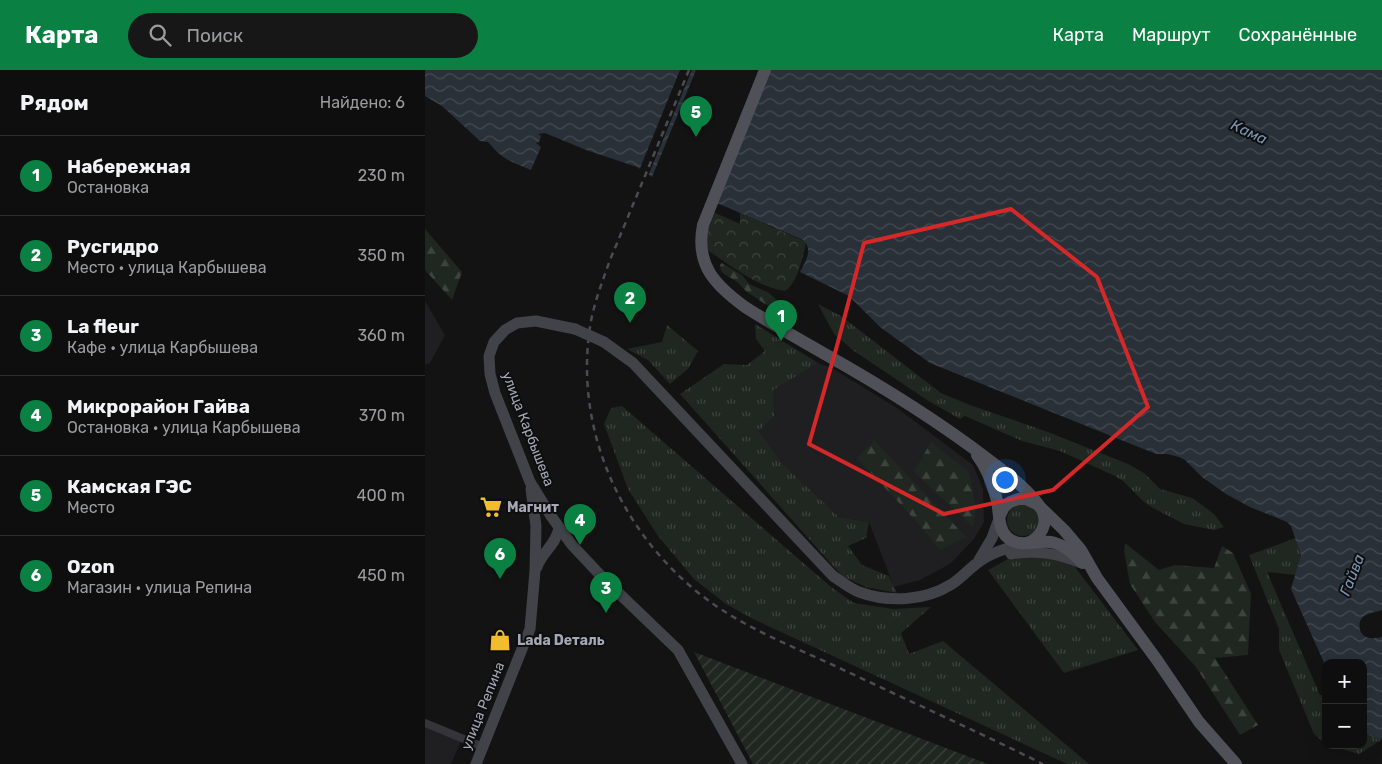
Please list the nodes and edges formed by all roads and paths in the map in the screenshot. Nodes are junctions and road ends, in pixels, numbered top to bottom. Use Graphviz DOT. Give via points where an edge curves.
graph roads {
  1 [pos="765,70"];
  2 [pos="972,447"];
  3 [pos="530,482"];
  4 [pos="1037,504"];
  5 [pos="1000,515"];
  6 [pos="551,516"];
  7 [pos="536,526"];
  8 [pos="559,528"];
  9 [pos="1027,543"];
  10 [pos="572,544"];
  11 [pos="551,547"];
  12 [pos="976,563"];
  13 [pos="535,571"];
  14 [pos="1097,578"];
  15 [pos="425,723"];
  16 [pos="483,747"];
  17 [pos="1233,762"];
  18 [pos="476,764"];
  19 [pos="742,764"];
  1 -- 2 [label="main road" via="703,225 704,263 716,283 764,319"];
  2 -- 4 [label="main road" via="1015,481"];
  2 -- 5 [label="main road" via="989,473"];
  3 -- 6 [label="main road, улица Карбышева"];
  3 -- 7 [label="main road, улица Репина"];
  3 -- 12 [label="main road, улица Карбышева, bridge" via="495,393 489,356 498,336 505,330 522,322 542,321 604,342 633,363 833,576 858,592 882,598 926,596 951,585"];
  4 -- 5 [label="main road" via="1026,499 1014,500"];
  4 -- 9 [label="main road" via="1044,514 1044,526 1038,537"];
  4 -- 14 [label="main road" via="1071,538"];
  5 -- 9 [label="main road" via="1006,537"];
  5 -- 12 [label="main road, улица Карбышева" via="992,538"];
  6 -- 7 [label="main road"];
  6 -- 8 [label="main road, улица Карбышева"];
  7 -- 13 [label="main road, улица Репина"];
  8 -- 10 [label="main road, улица Карбышева"];
  8 -- 11 [label="main road"];
  9 -- 12 [label="main road, улица Карбышева" via="1000,550"];
  9 -- 14 [label="main road" via="1045,541 1061,545"];
  10 -- 11 [label="main road"];
  10 -- 19 [label="main road, улица Карбышева" via="678,650"];
  11 -- 13 [label="main road"];
  12 -- 14 [label="main road" via="1004,555 1038,552 1065,556 1081,563"];
  13 -- 16 [label="main road, улица Репина" via="530,629"];
  14 -- 17 [label="main road" via="1199,722"];
  15 -- 16 [label="street"];
  16 -- 18 [label="main road, улица Репина"];
}
